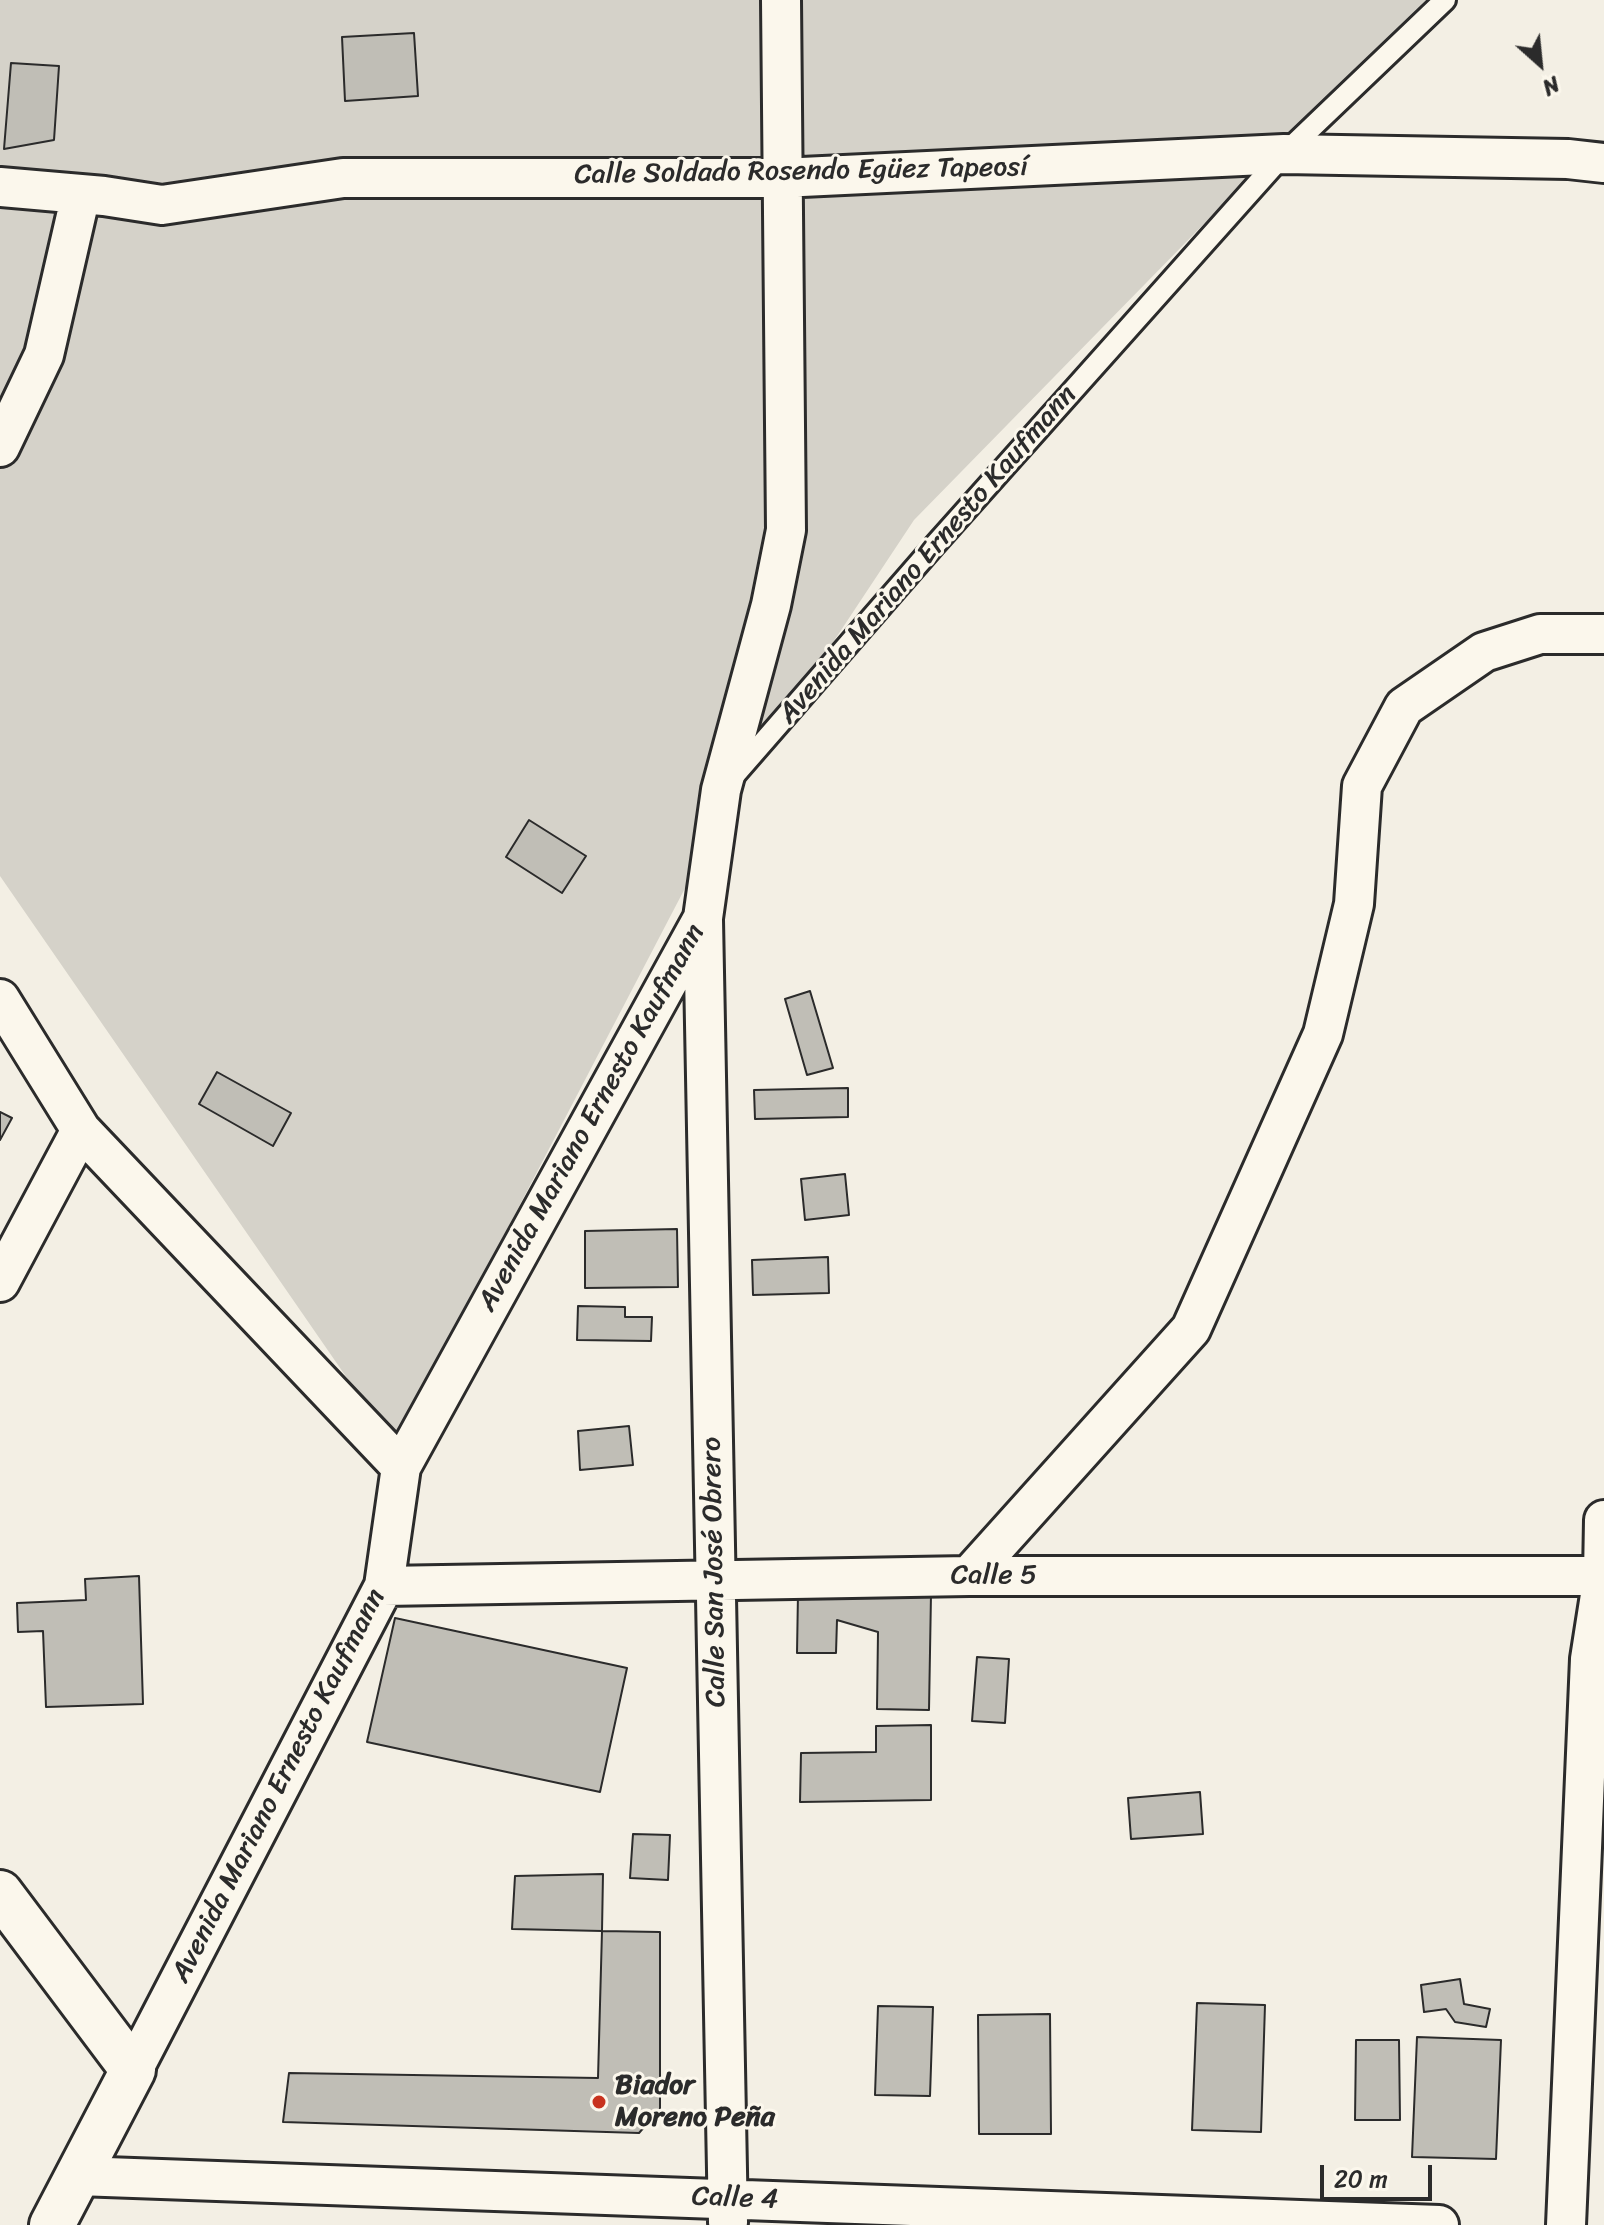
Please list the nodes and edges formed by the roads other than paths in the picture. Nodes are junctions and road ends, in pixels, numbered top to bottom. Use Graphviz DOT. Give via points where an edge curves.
graph roads {
  1 [pos="781,0"];
  2 [pos="1445,0"];
  3 [pos="1284,154"];
  4 [pos="1604,163"];
  5 [pos="781,178"];
  6 [pos="0,187"];
  7 [pos="81,194"];
  8 [pos="0,447"];
  9 [pos="1604,634"];
  10 [pos="721,790"];
  11 [pos="703,918"];
  12 [pos="0,999"];
  13 [pos="81,1130"];
  14 [pos="0,1282"];
  15 [pos="401,1467"];
  16 [pos="1604,1520"];
  17 [pos="969,1576"];
  18 [pos="1603,1576"];
  19 [pos="716,1580"];
  20 [pos="384,1586"];
  21 [pos="0,1893"];
  22 [pos="133,2070"];
  23 [pos="78,2176"];
  24 [pos="727,2212"];
  25 [pos="52,2225"];
  26 [pos="1439,2225"];
  27 [pos="1566,2225"];
  1 -- 5 [label="street"];
  2 -- 3 [label="lane, Avenida Mariano Ernesto Kaufmann"];
  3 -- 4 [label="street, Calle Soldado Rosendo Egüez Tapeosí"];
  3 -- 5 [label="street, Calle Soldado Rosendo Egüez Tapeosí"];
  3 -- 10 [label="lane, Avenida Mariano Ernesto Kaufmann"];
  5 -- 7 [label="street, Calle Soldado Rosendo Egüez Tapeosí" via="343,178 162,205"];
  5 -- 10 [label="street" via="786,530"];
  6 -- 7 [label="street, Calle Soldado Rosendo Egüez Tapeosí"];
  7 -- 8 [label="street" via="44,355"];
  9 -- 17 [label="street" via="1540,634 1484,652 1404,707 1362,786 1354,904 1323,1034 1191,1329"];
  10 -- 11 [label="street, Avenida Mariano Ernesto Kaufmann"];
  11 -- 15 [label="street, Avenida Mariano Ernesto Kaufmann"];
  11 -- 19 [label="street, Calle San José Obrero"];
  12 -- 13 [label="street"];
  13 -- 14 [label="street"];
  13 -- 15 [label="street"];
  15 -- 20 [label="street, Avenida Mariano Ernesto Kaufmann"];
  16 -- 18 [label="street"];
  17 -- 18 [label="street, Calle 5"];
  17 -- 19 [label="street, Calle 5"];
  18 -- 27 [label="street" via="1590,1659"];
  19 -- 20 [label="street, Calle 5"];
  19 -- 24 [label="street, Calle San José Obrero"];
  20 -- 22 [label="street, Avenida Mariano Ernesto Kaufmann"];
  21 -- 22 [label="main road"];
  22 -- 23 [label="main road, Avenida Mariano Ernesto Kaufmann"];
  23 -- 24 [label="street, Calle 4"];
  23 -- 25 [label="main road, Avenida Mariano Ernesto Kaufmann"];
  24 -- 26 [label="street, Calle 4"];
}
